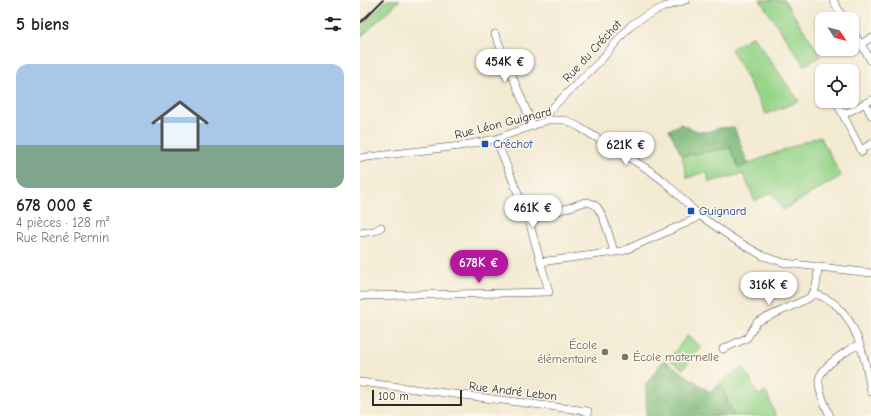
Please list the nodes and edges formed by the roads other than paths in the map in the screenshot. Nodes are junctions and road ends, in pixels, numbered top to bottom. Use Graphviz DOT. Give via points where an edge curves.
graph roads {
  1 [pos="686,0"];
  2 [pos="833,0"];
  3 [pos="840,12"];
  4 [pos="495,34"];
  5 [pos="871,38"];
  6 [pos="860,44"];
  7 [pos="871,61"];
  8 [pos="868,102"];
  9 [pos="840,108"];
  10 [pos="843,115"];
  11 [pos="871,115"];
  12 [pos="548,120"];
  13 [pos="533,126"];
  14 [pos="496,139"];
  15 [pos="871,144"];
  16 [pos="360,158"];
  17 [pos="699,214"];
  18 [pos="529,221"];
  19 [pos="382,227"];
  20 [pos="360,233"];
  21 [pos="614,252"];
  22 [pos="540,262"];
  23 [pos="818,267"];
  24 [pos="871,273"];
  25 [pos="814,294"];
  26 [pos="360,296"];
  27 [pos="860,344"];
  28 [pos="723,349"];
  29 [pos="360,382"];
  30 [pos="871,392"];
  31 [pos="588,416"];
  32 [pos="830,416"];
  1 -- 12 [label="street, Rue du Créchot" via="664,7 631,25 601,60 552,109 547,116"];
  2 -- 3 [label="street"];
  4 -- 13 [label="street"];
  5 -- 6 [label="street"];
  6 -- 7 [label="street"];
  8 -- 10 [label="street"];
  8 -- 11 [label="street"];
  9 -- 10 [label="street"];
  10 -- 15 [label="street" via="862,151"];
  12 -- 13 [label="street, Rue Léon Guignard"];
  12 -- 17 [label="street, Rue Léon Guignard" via="558,119 572,123 649,170"];
  13 -- 14 [label="street, Rue Léon Guignard"];
  14 -- 16 [label="street, Rue Léon Guignard"];
  14 -- 18 [label="street"];
  17 -- 21 [label="street" via="693,220 623,251"];
  17 -- 23 [label="street, Rue Léon Guignard" via="762,256 785,263"];
  18 -- 21 [label="street" via="591,202 598,208"];
  18 -- 22 [label="street"];
  19 -- 20 [label="street" via="375,231"];
  21 -- 22 [label="street"];
  22 -- 26 [label="street" via="549,292"];
  23 -- 24 [label="street, Rue Léon Guignard"];
  23 -- 25 [label="street"];
  25 -- 27 [label="street" via="842,310"];
  25 -- 28 [label="street" via="757,322 747,338"];
  27 -- 30 [label="street"];
  27 -- 32 [label="street" via="843,353 821,374 820,390"];
  29 -- 31 [label="street, Rue André Lebon" via="588,411"];
}
